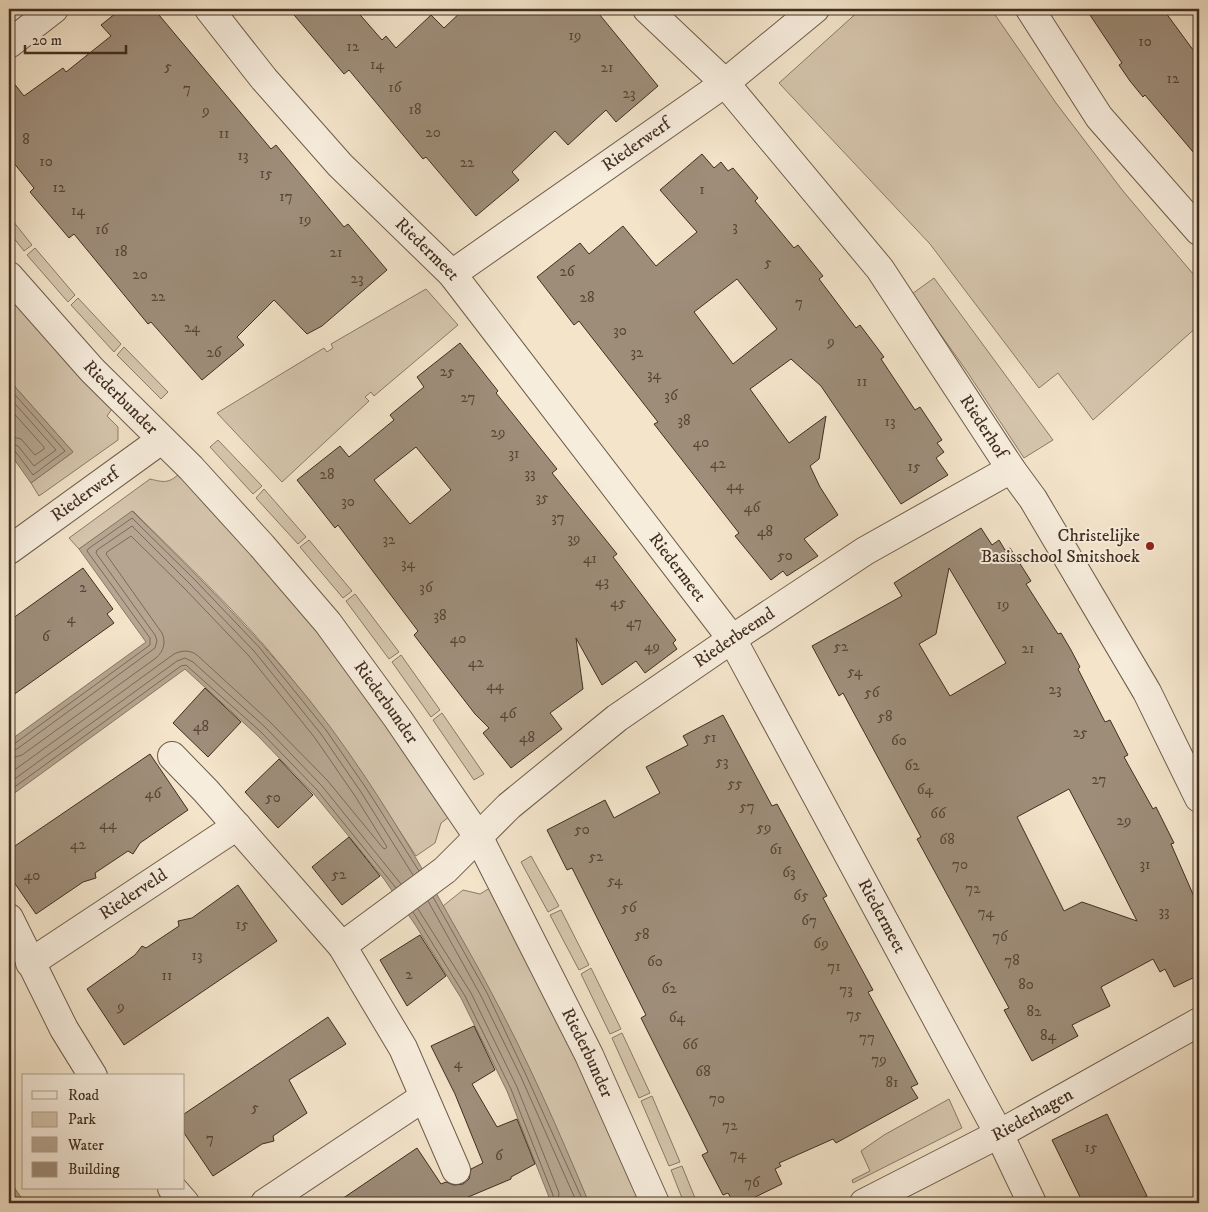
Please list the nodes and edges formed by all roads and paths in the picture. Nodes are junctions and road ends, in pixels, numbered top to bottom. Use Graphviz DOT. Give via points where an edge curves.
graph roads {
  1 [pos="54,9"];
  2 [pos="209,9"];
  3 [pos="647,9"];
  4 [pos="815,9"];
  5 [pos="1030,9"];
  6 [pos="9,44"];
  7 [pos="725,83"];
  8 [pos="1199,232"];
  9 [pos="452,274"];
  10 [pos="9,276"];
  11 [pos="161,440"];
  12 [pos="1011,469"];
  13 [pos="9,550"];
  14 [pos="732,639"];
  15 [pos="172,756"];
  16 [pos="1199,798"];
  17 [pos="237,826"];
  18 [pos="479,838"];
  19 [pos="9,918"];
  20 [pos="342,946"];
  21 [pos="30,963"];
  22 [pos="1199,1022"];
  23 [pos="92,1074"];
  24 [pos="424,1097"];
  25 [pos="999,1134"];
  26 [pos="456,1170"];
  27 [pos="174,1190"];
  28 [pos="185,1203"];
  29 [pos="265,1203"];
  30 [pos="655,1203"];
  31 [pos="864,1203"];
  32 [pos="1032,1203"];
  1 -- 6 [label="street"];
  2 -- 9 [label="street, Riedermeet" via="264,79 340,165"];
  3 -- 7 [label="street, Riederhof"];
  4 -- 7 [label="street, Riederwerf"];
  5 -- 8 [label="street" via="1099,117"];
  7 -- 9 [label="street, Riederwerf"];
  7 -- 12 [label="street, Riederhof" via="880,269"];
  9 -- 14 [label="street, Riedermeet"];
  10 -- 11 [label="street, Riederbunder" via="92,370"];
  11 -- 13 [label="street, Riederwerf"];
  11 -- 18 [label="street, Riederbunder" via="191,468 328,623"];
  12 -- 14 [label="street, Riederbeemd" via="865,551"];
  12 -- 16 [label="street, Riederhof" via="1147,692"];
  14 -- 18 [label="street, Riederbeemd" via="617,718 510,806"];
  14 -- 25 [label="street, Riedermeet"];
  15 -- 17 [label="street"];
  17 -- 20 [label="street"];
  17 -- 21 [label="street, Riederveld"];
  18 -- 20 [label="street" via="446,870"];
  18 -- 30 [label="street, Riederbunder" via="589,1055"];
  19 -- 21 [label="street"];
  20 -- 24 [label="street" via="403,1048"];
  21 -- 23 [label="street"];
  22 -- 25 [label="street, Riederhagen"];
  24 -- 26 [label="street"];
  24 -- 29 [label="street"];
  25 -- 31 [label="street, Riederhagen"];
  25 -- 32 [label="street, Riedermeet"];
  27 -- 28 [label="street"];
}
